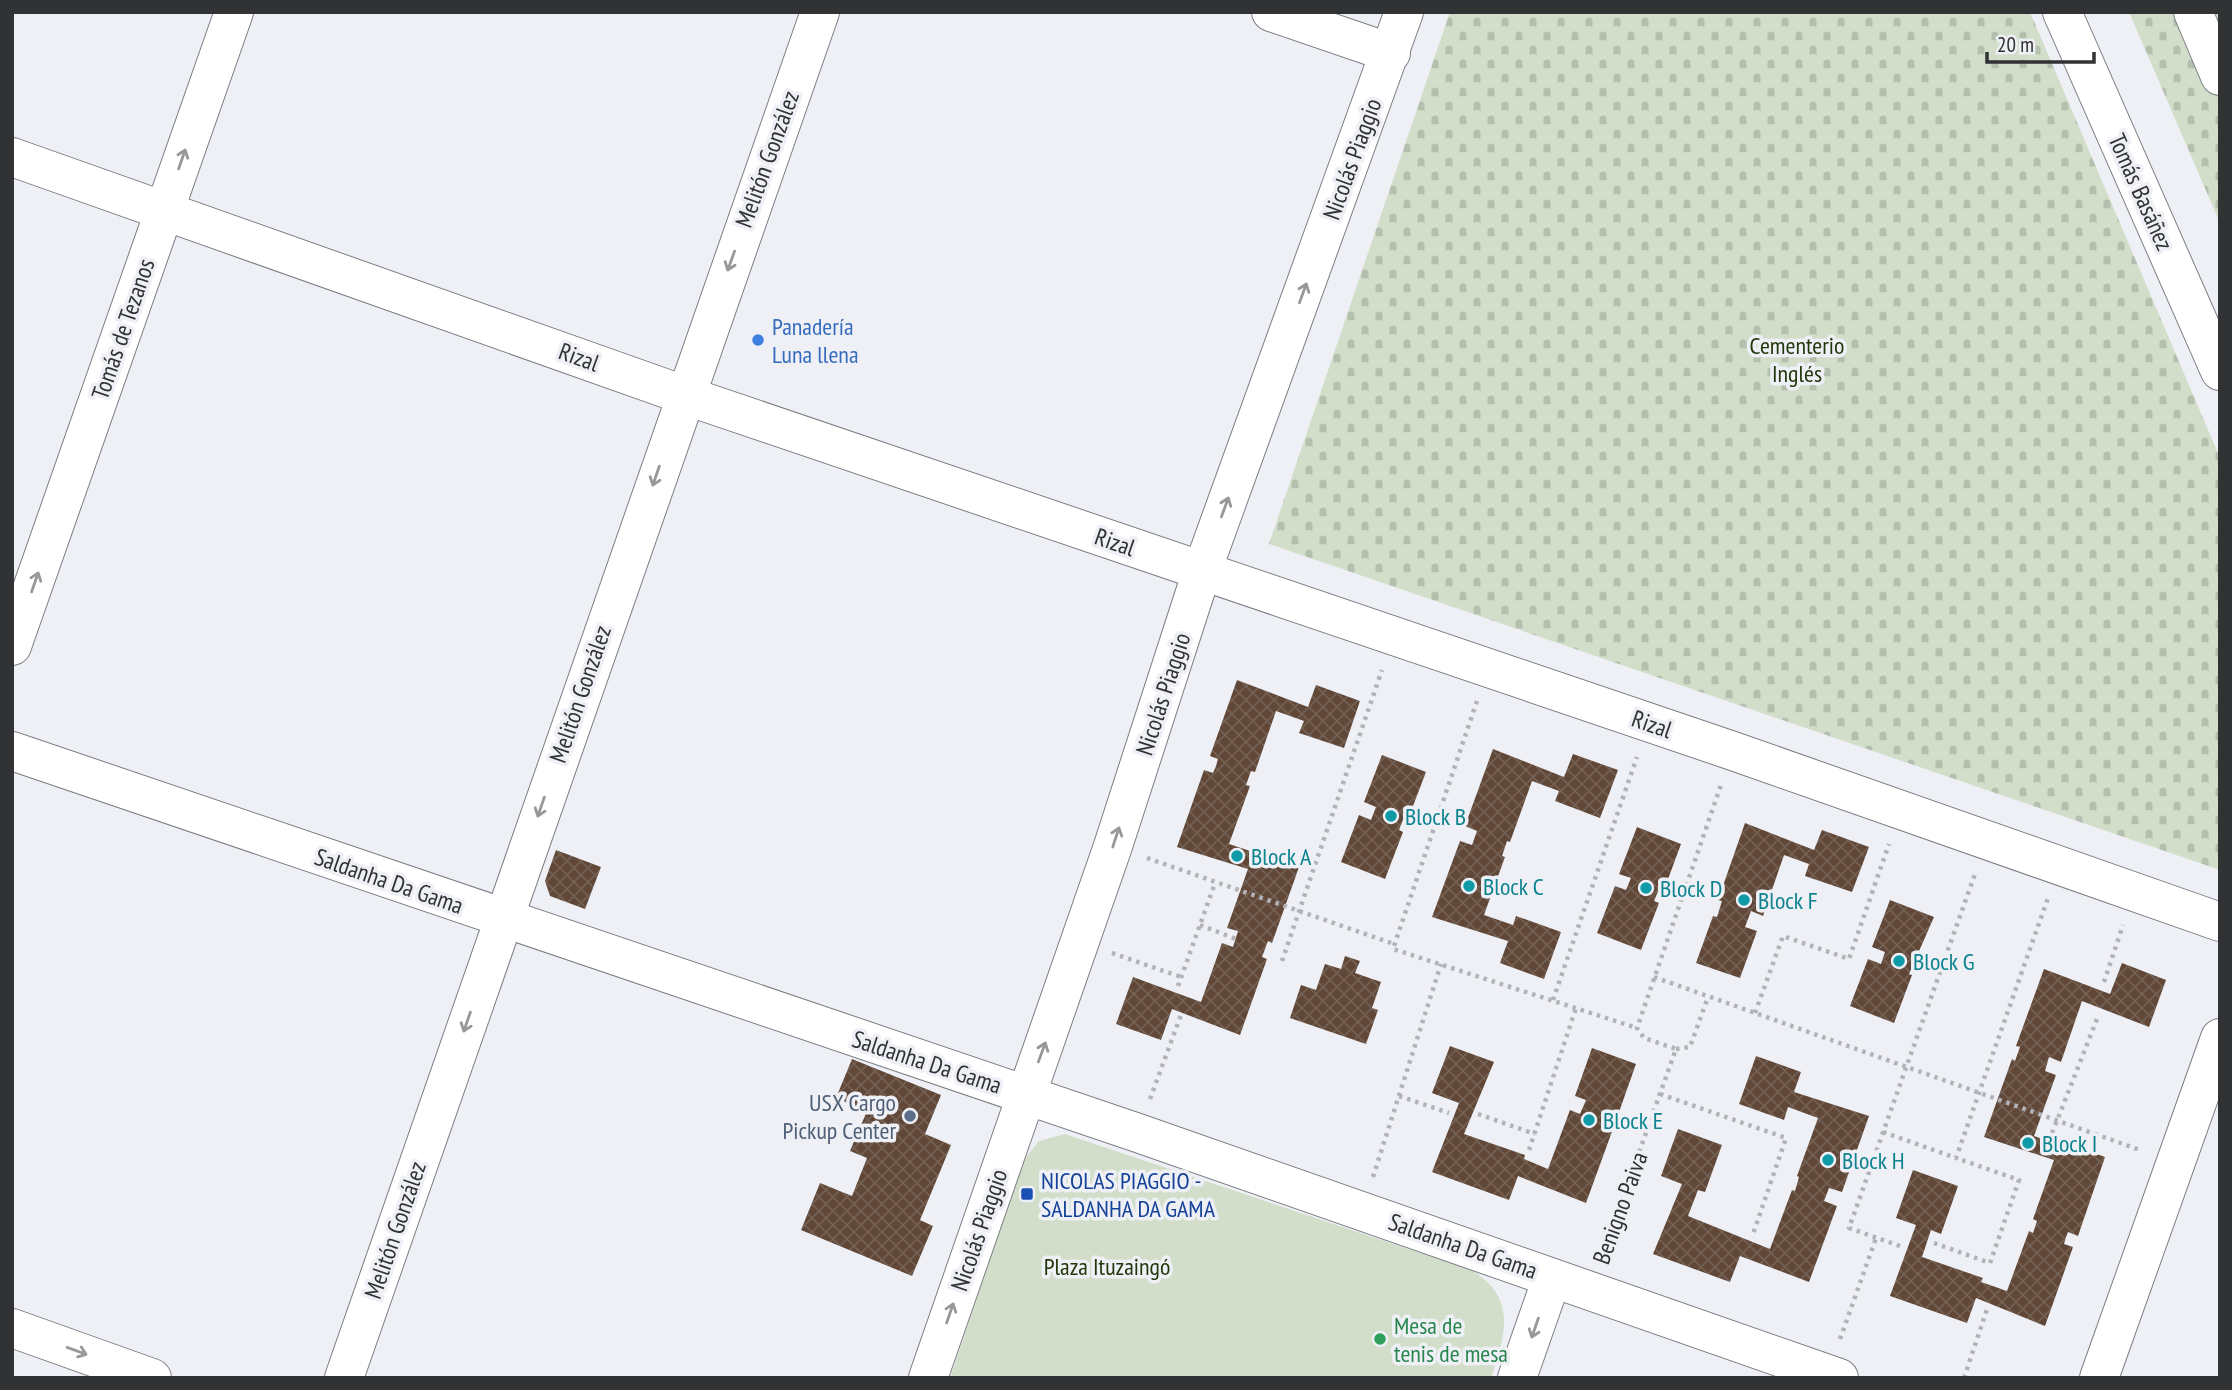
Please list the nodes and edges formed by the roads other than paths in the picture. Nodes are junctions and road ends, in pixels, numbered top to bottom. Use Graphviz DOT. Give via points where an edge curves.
graph roads {
  1 [pos="234,12"];
  2 [pos="820,12"];
  3 [pos="1271,12"];
  4 [pos="1404,12"];
  5 [pos="2062,12"];
  6 [pos="2193,12"];
  7 [pos="1391,53"];
  8 [pos="2220,76"];
  9 [pos="12,157"];
  10 [pos="165,209"];
  11 [pos="2220,371"];
  12 [pos="684,395"];
  13 [pos="1202,571"];
  14 [pos="12,646"];
  15 [pos="12,751"];
  16 [pos="502,920"];
  17 [pos="2220,922"];
  18 [pos="2220,1038"];
  19 [pos="1026,1095"];
  20 [pos="1552,1278"];
  21 [pos="12,1328"];
  22 [pos="1834,1376"];
  23 [pos="152,1378"];
  24 [pos="344,1378"];
  25 [pos="928,1378"];
  26 [pos="1517,1378"];
  27 [pos="2099,1378"];
  10 -- 1 [label="street, Tomás de Tezanos, one-way"];
  2 -- 12 [label="street, Melitón González, one-way"];
  3 -- 7 [label="street"];
  4 -- 7 [label="street, Nicolás Piaggio"];
  5 -- 11 [label="street, Tomás Basáñez"];
  6 -- 8 [label="street"];
  13 -- 7 [label="street, Nicolás Piaggio, one-way"];
  9 -- 10 [label="street, Rizal"];
  10 -- 12 [label="street, Rizal"];
  14 -- 10 [label="street, Tomás de Tezanos, one-way"];
  12 -- 13 [label="street, Rizal"];
  12 -- 16 [label="street, Melitón González, one-way"];
  13 -- 17 [label="street, Rizal"];
  19 -- 13 [label="street, Nicolás Piaggio, one-way"];
  15 -- 16 [label="street, Saldanha Da Gama"];
  16 -- 19 [label="street, Saldanha Da Gama"];
  16 -- 24 [label="street, Melitón González, one-way"];
  18 -- 27 [label="street"];
  19 -- 20 [label="street, Saldanha Da Gama"];
  25 -- 19 [label="street, Nicolás Piaggio, one-way"];
  20 -- 22 [label="street, Saldanha Da Gama"];
  20 -- 26 [label="street, one-way"];
  21 -- 23 [label="street, one-way"];
}
